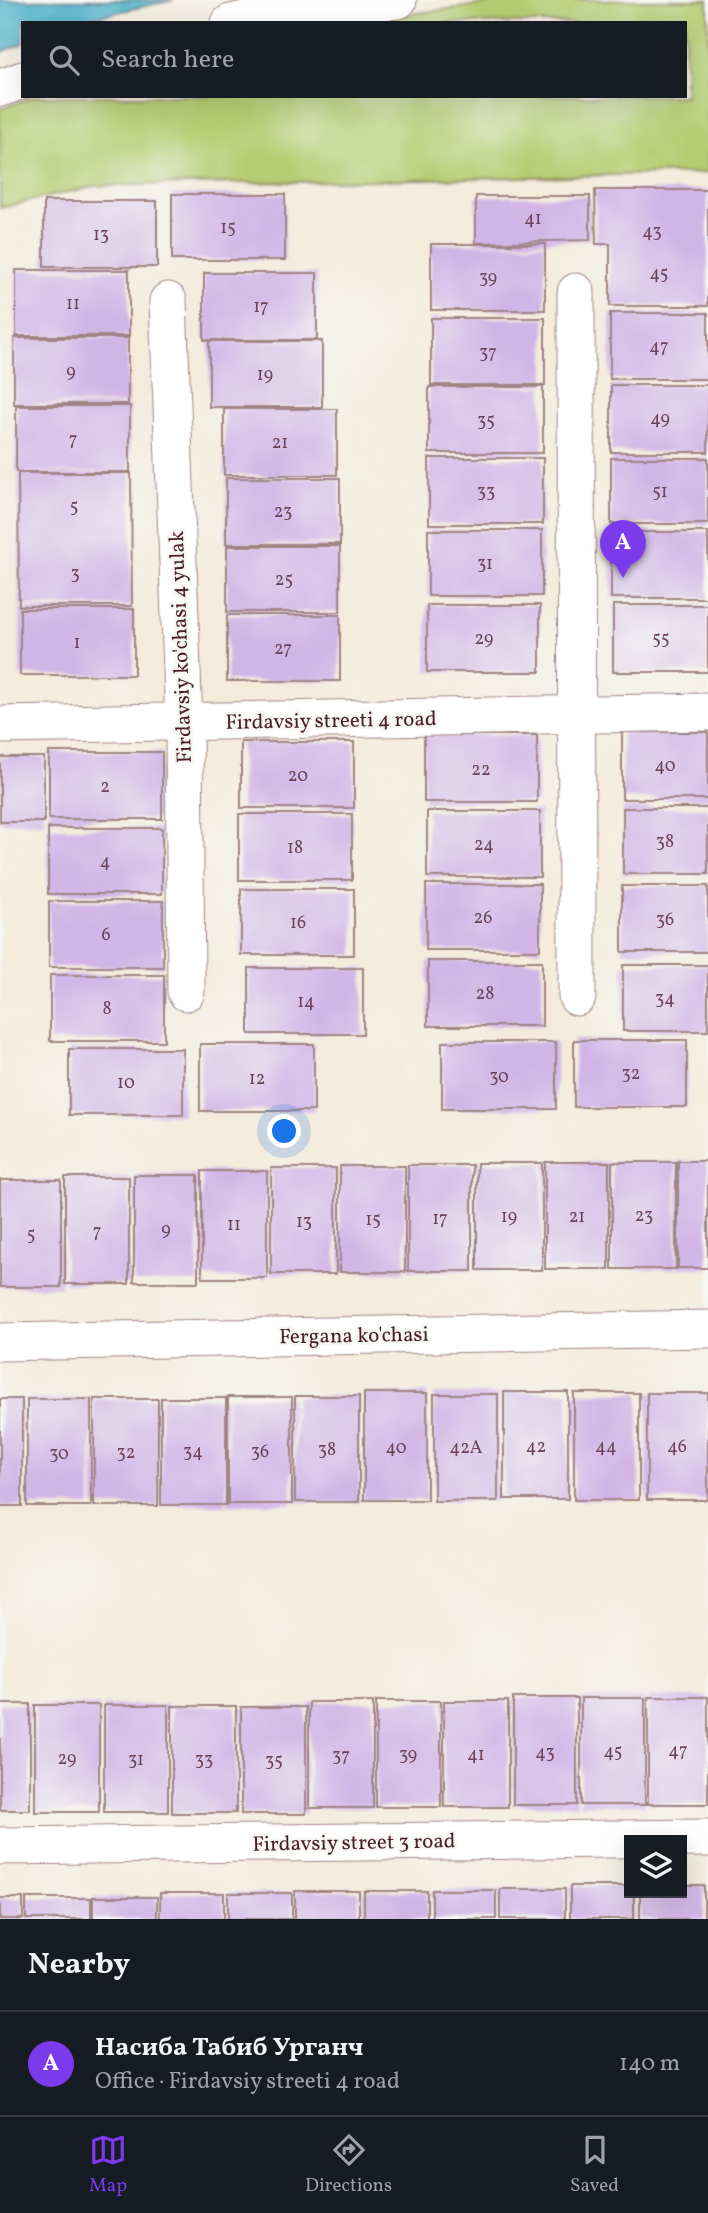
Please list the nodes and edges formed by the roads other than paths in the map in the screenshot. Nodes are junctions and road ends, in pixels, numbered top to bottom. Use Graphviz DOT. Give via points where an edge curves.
graph roads {
  1 [pos="398,0"];
  2 [pos="239,21"];
  3 [pos="21,81"];
  4 [pos="0,88"];
  5 [pos="576,292"];
  6 [pos="168,301"];
  7 [pos="708,712"];
  8 [pos="577,716"];
  9 [pos="184,723"];
  10 [pos="0,725"];
  11 [pos="186,992"];
  12 [pos="577,997"];
  13 [pos="708,1329"];
  14 [pos="0,1342"];
  15 [pos="708,1838"];
  16 [pos="0,1846"];
  1 -- 2 [label="street"];
  3 -- 4 [label="street"];
  5 -- 8 [label="street"];
  6 -- 9 [label="street, Firdavsiy ko'chasi 4 yulak"];
  7 -- 8 [label="street, Firdavsiy streeti 4 road"];
  8 -- 9 [label="street, Firdavsiy streeti 4 road"];
  8 -- 12 [label="street"];
  9 -- 10 [label="street, Firdavsiy streeti 4 road"];
  9 -- 11 [label="street, Firdavsiy ko'chasi 4 yulak"];
  13 -- 14 [label="street, Fergana ko'chasi"];
  15 -- 16 [label="street, Firdavsiy street 3 road"];
}
